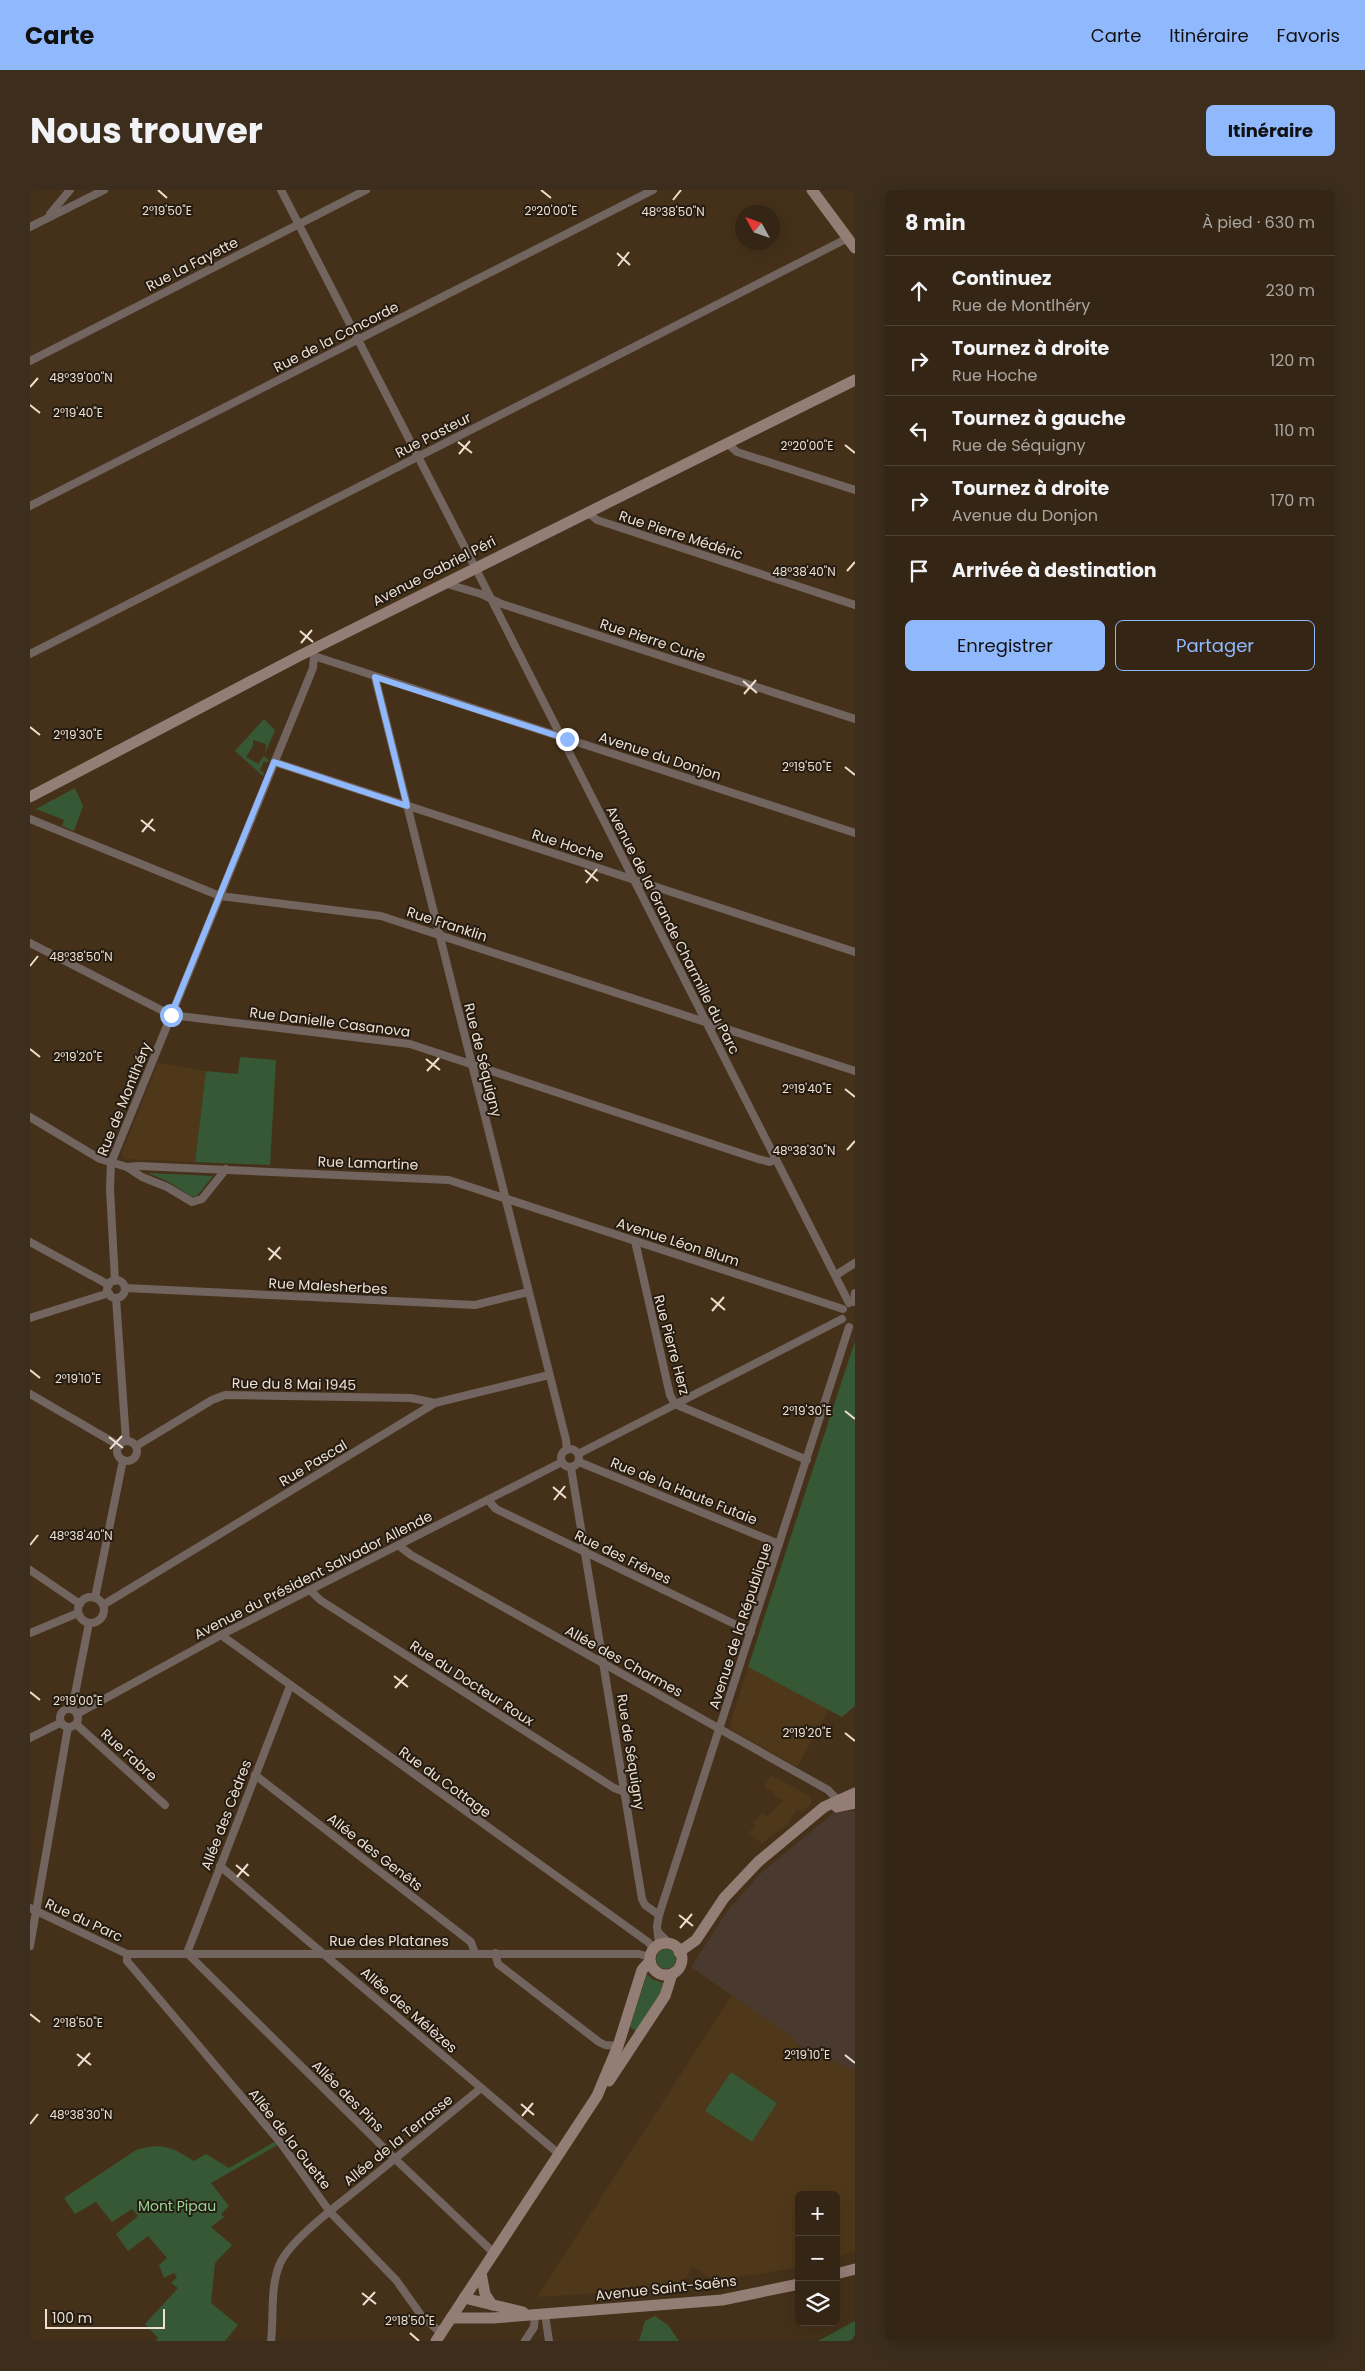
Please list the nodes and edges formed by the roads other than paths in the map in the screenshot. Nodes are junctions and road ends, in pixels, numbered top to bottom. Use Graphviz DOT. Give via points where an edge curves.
graph roads {
  1 [pos="70,190"];
  2 [pos="104,190"];
  3 [pos="280,190"];
  4 [pos="366,190"];
  5 [pos="653,190"];
  6 [pos="812,190"];
  7 [pos="820,190"];
  8 [pos="47,218"];
  9 [pos="298,224"];
  10 [pos="30,227"];
  11 [pos="851,238"];
  12 [pos="855,248"];
  13 [pos="358,340"];
  14 [pos="30,361"];
  15 [pos="855,380"];
  16 [pos="727,443"];
  17 [pos="418,456"];
  18 [pos="855,490"];
  19 [pos="30,506"];
  20 [pos="587,512"];
  21 [pos="475,567"];
  22 [pos="444,583"];
  23 [pos="489,597"];
  24 [pos="855,605"];
  25 [pos="312,653"];
  26 [pos="30,654"];
  27 [pos="375,677"];
  28 [pos="855,719"];
  29 [pos="561,737"];
  30 [pos="274,762"];
  31 [pos="30,797"];
  32 [pos="407,806"];
  33 [pos="30,819"];
  34 [pos="855,833"];
  35 [pos="635,880"];
  36 [pos="220,896"];
  37 [pos="439,935"];
  38 [pos="30,943"];
  39 [pos="855,952"];
  40 [pos="171,1015"];
  41 [pos="706,1022"];
  42 [pos="471,1064"];
  43 [pos="855,1071"];
  44 [pos="30,1117"];
  45 [pos="776,1159"];
  46 [pos="111,1163"];
  47 [pos="127,1167"];
  48 [pos="226,1169"];
  49 [pos="506,1198"];
  50 [pos="635,1241"];
  51 [pos="30,1242"];
  52 [pos="855,1263"];
  53 [pos="836,1275"];
  54 [pos="125,1288"];
  55 [pos="112,1289"];
  56 [pos="528,1292"];
  57 [pos="855,1293"];
  58 [pos="853,1303"];
  59 [pos="843,1309"];
  60 [pos="30,1318"];
  61 [pos="842,1318"];
  62 [pos="852,1327"];
  63 [pos="549,1375"];
  64 [pos="30,1394"];
  65 [pos="435,1404"];
  66 [pos="675,1404"];
  67 [pos="126,1441"];
  68 [pos="118,1445"];
  69 [pos="136,1446"];
  70 [pos="567,1450"];
  71 [pos="578,1458"];
  72 [pos="123,1460"];
  73 [pos="806,1460"];
  74 [pos="562,1462"];
  75 [pos="570,1468"];
  76 [pos="488,1500"];
  77 [pos="779,1544"];
  78 [pos="398,1545"];
  79 [pos="586,1552"];
  80 [pos="30,1570"];
  81 [pos="310,1590"];
  82 [pos="95,1598"];
  83 [pos="80,1604"];
  84 [pos="103,1605"];
  85 [pos="78,1613"];
  86 [pos="89,1622"];
  87 [pos="750,1632"];
  88 [pos="30,1634"];
  89 [pos="221,1635"];
  90 [pos="604,1664"];
  91 [pos="290,1686"];
  92 [pos="75,1711"];
  93 [pos="60,1723"];
  94 [pos="76,1724"];
  95 [pos="68,1728"];
  96 [pos="720,1729"];
  97 [pos="30,1738"];
  98 [pos="255,1775"];
  99 [pos="625,1792"];
  100 [pos="855,1793"];
  101 [pos="838,1800"];
  102 [pos="855,1803"];
  103 [pos="165,1805"];
  104 [pos="220,1866"];
  105 [pos="33,1910"];
  106 [pos="659,1915"];
  107 [pos="30,1946"];
  108 [pos="475,1952"];
  109 [pos="664,1952"];
  110 [pos="495,1953"];
  111 [pos="128,1954"];
  112 [pos="187,1954"];
  113 [pos="324,1954"];
  114 [pos="672,1974"];
  115 [pos="618,2046"];
  116 [pos="481,2088"];
  117 [pos="597,2096"];
  118 [pos="559,2154"];
  119 [pos="394,2159"];
  120 [pos="330,2212"];
  121 [pos="494,2254"];
  122 [pos="855,2269"];
  123 [pos="481,2273"];
  124 [pos="840,2273"];
  125 [pos="795,2285"];
  126 [pos="464,2298"];
  127 [pos="492,2306"];
  128 [pos="540,2314"];
  129 [pos="451,2318"];
  130 [pos="439,2337"];
  131 [pos="271,2341"];
  132 [pos="525,2341"];
  133 [pos="549,2341"];
  1 -- 8 [label="street"];
  2 -- 8 [label="street"];
  3 -- 9 [label="street, Avenue de la Grande Charmille du Parc"];
  4 -- 9 [label="street, Rue La Fayette"];
  5 -- 13 [label="street, Rue de la Concorde"];
  6 -- 11 [label="street"];
  7 -- 11 [label="street"];
  8 -- 10 [label="street"];
  9 -- 13 [label="street, Avenue de la Grande Charmille du Parc"];
  9 -- 14 [label="street, Rue La Fayette"];
  11 -- 12 [label="street"];
  11 -- 17 [label="street, Rue Pasteur"];
  13 -- 17 [label="street, Avenue de la Grande Charmille du Parc"];
  13 -- 19 [label="street, Rue de la Concorde"];
  15 -- 16 [label="street, Avenue Gabriel Péri"];
  16 -- 18 [label="street" via="737,452"];
  16 -- 20 [label="street, Avenue Gabriel Péri"];
  17 -- 21 [label="street, Avenue de la Grande Charmille du Parc"];
  17 -- 26 [label="street, Rue Pasteur"];
  20 -- 21 [label="street, Avenue Gabriel Péri"];
  20 -- 24 [label="street, Rue Pierre Médéric" via="597,520"];
  21 -- 22 [label="street, Avenue Gabriel Péri"];
  21 -- 23 [label="street, Avenue de la Grande Charmille du Parc"];
  22 -- 23 [label="street, Rue Pierre Curie"];
  22 -- 25 [label="street, Avenue Gabriel Péri"];
  23 -- 28 [label="street, Rue Pierre Curie" via="502,604"];
  23 -- 29 [label="street, Avenue de la Grande Charmille du Parc"];
  25 -- 27 [label="street, Avenue du Donjon"];
  25 -- 30 [label="street, Rue de Montlhéry" via="313,668"];
  25 -- 31 [label="street, Avenue Gabriel Péri"];
  27 -- 29 [label="street, Avenue du Donjon"];
  27 -- 32 [label="street, Rue de Séquigny"];
  29 -- 34 [label="street, Avenue du Donjon"];
  29 -- 35 [label="street, Avenue de la Grande Charmille du Parc"];
  30 -- 32 [label="street, Rue Hoche"];
  30 -- 36 [label="street, Rue de Montlhéry"];
  32 -- 35 [label="street, Rue Hoche"];
  32 -- 37 [label="street, Rue de Séquigny"];
  33 -- 36 [label="street, Rue Franklin"];
  35 -- 39 [label="street, Rue Hoche"];
  35 -- 41 [label="street, Avenue de la Grande Charmille du Parc"];
  36 -- 37 [label="street, Rue Franklin" via="372,914"];
  36 -- 40 [label="street, Rue de Montlhéry"];
  37 -- 41 [label="street, Rue Franklin"];
  37 -- 42 [label="street, Rue de Séquigny"];
  38 -- 40 [label="street, Rue Danielle Casanova"];
  40 -- 42 [label="street, Rue Danielle Casanova" via="410,1044"];
  40 -- 46 [label="street, Rue de Montlhéry"];
  41 -- 43 [label="street, Rue Franklin"];
  41 -- 45 [label="street, Avenue de la Grande Charmille du Parc"];
  42 -- 45 [label="street, Rue Danielle Casanova" via="758,1159 770,1162"];
  42 -- 49 [label="street, Rue de Séquigny"];
  44 -- 46 [label="street, Rue Lamartine"];
  45 -- 53 [label="street, Avenue de la Grande Charmille du Parc"];
  46 -- 47 [label="street, Rue Lamartine"];
  46 -- 55 [label="street, Rue de Montlhéry"];
  47 -- 48 [label="street, Rue Lamartine"];
  47 -- 48 [label="street, Rue Lamartine" via="192,1202 202,1199"];
  48 -- 49 [label="street, Rue Lamartine" via="437,1178"];
  49 -- 50 [label="street, Avenue Léon Blum"];
  49 -- 56 [label="street, Rue de Séquigny"];
  50 -- 59 [label="street, Avenue Léon Blum"];
  50 -- 66 [label="street, Rue Pierre Herz" via="670,1395"];
  51 -- 55 [label="street"];
  52 -- 53 [label="street"];
  53 -- 58 [label="street, Avenue de la Grande Charmille du Parc"];
  54 -- 55 [label="street" via="122,1283"];
  54 -- 55 [label="street" via="123,1295"];
  54 -- 56 [label="street, Rue Malesherbes" via="475,1306"];
  55 -- 60 [label="street"];
  55 -- 67 [label="street, Rue de Montlhéry"];
  56 -- 63 [label="street, Rue de Séquigny"];
  57 -- 58 [label="street"];
  58 -- 59 [label="street"];
  59 -- 61 [label="street"];
  61 -- 62 [label="street"];
  61 -- 66 [label="street"];
  62 -- 73 [label="street, Avenue de la République"];
  63 -- 65 [label="street, Rue Pascal"];
  63 -- 70 [label="street, Rue de Séquigny"];
  64 -- 68 [label="street"];
  65 -- 69 [label="street, Rue du 8 Mai 1945" via="411,1398 225,1395"];
  65 -- 84 [label="street, Rue Pascal"];
  66 -- 71 [label="street"];
  66 -- 73 [label="street, Rue Pierre Herz"];
  67 -- 68 [label="street"];
  67 -- 69 [label="street"];
  68 -- 72 [label="street" via="118,1455"];
  69 -- 72 [label="street" via="134,1458"];
  70 -- 71 [label="street" via="573,1450"];
  70 -- 74 [label="street" via="562,1454"];
  71 -- 75 [label="street"];
  71 -- 77 [label="street, Rue de la Haute Futaie"];
  72 -- 82 [label="street"];
  73 -- 77 [label="street, Avenue de la République"];
  74 -- 75 [label="street"];
  74 -- 76 [label="street, Avenue du Président Salvador Allende"];
  75 -- 79 [label="street, Rue de Séquigny"];
  76 -- 78 [label="street, Avenue du Président Salvador Allende"];
  76 -- 79 [label="street, Rue des Frênes" via="496,1509"];
  77 -- 87 [label="street, Avenue de la République"];
  78 -- 81 [label="street, Avenue du Président Salvador Allende"];
  78 -- 90 [label="street, Allée des Charmes"];
  79 -- 87 [label="street, Rue des Frênes"];
  79 -- 90 [label="street, Rue de Séquigny"];
  80 -- 83 [label="street"];
  81 -- 89 [label="street, Avenue du Président Salvador Allende"];
  81 -- 99 [label="street, Rue du Docteur Roux" via="320,1600"];
  82 -- 83 [label="street" via="86,1598"];
  82 -- 84 [label="street"];
  83 -- 85 [label="street"];
  84 -- 86 [label="street" via="99,1620"];
  85 -- 86 [label="street"];
  85 -- 88 [label="street"];
  86 -- 92 [label="street"];
  87 -- 96 [label="street, Avenue de la République"];
  89 -- 91 [label="street, Rue du Cottage"];
  89 -- 92 [label="street, Avenue du Président Salvador Allende"];
  90 -- 96 [label="street, Allée des Charmes"];
  90 -- 99 [label="street, Rue de Séquigny"];
  91 -- 98 [label="street, Allée des Cèdres"];
  91 -- 109 [label="street, Rue du Cottage"];
  92 -- 93 [label="street" via="66,1709 61,1712"];
  92 -- 94 [label="street"];
  93 -- 95 [label="street"];
  93 -- 97 [label="street"];
  94 -- 95 [label="street"];
  94 -- 103 [label="street, Rue Fabre"];
  95 -- 105 [label="street"];
  96 -- 101 [label="street, Allée des Charmes" via="828,1790"];
  96 -- 106 [label="street, Avenue de la République"];
  98 -- 104 [label="street, Allée des Cèdres"];
  98 -- 108 [label="street, Allée des Genêts" via="472,1942"];
  99 -- 106 [label="street, Rue de Séquigny" via="642,1899 644,1905"];
  100 -- 101 [label="street"];
  101 -- 109 [label="street" via="812,1817 746,1873 724,1898 696,1940"];
  102 -- 109 [label="street" via="829,1812 757,1872 729,1901 696,1947"];
  104 -- 112 [label="street, Allée des Cèdres"];
  104 -- 113 [label="street, Allée des Mélèzes"];
  105 -- 107 [label="street"];
  105 -- 111 [label="street, Rue du Parc"];
  106 -- 109 [label="street, Avenue de la République"];
  108 -- 110 [label="street, Rue des Platanes"];
  108 -- 113 [label="street, Rue des Platanes"];
  109 -- 110 [label="street, Rue des Platanes"];
  109 -- 114 [label="street" via="679,1968"];
  109 -- 114 [label="street" via="658,1973"];
  109 -- 115 [label="street" via="642,1970"];
  110 -- 115 [label="street" via="498,1964 599,2042"];
  111 -- 112 [label="street, Rue des Platanes"];
  111 -- 120 [label="street, Allée de la Guette" via="127,1961 280,2142"];
  112 -- 113 [label="street, Rue des Platanes"];
  112 -- 119 [label="street, Allée des Pins"];
  113 -- 116 [label="street, Allée des Mélèzes"];
  114 -- 117 [label="street" via="665,1996"];
  115 -- 117 [label="street"];
  116 -- 118 [label="street, Allée des Mélèzes"];
  116 -- 119 [label="street, Allée de la Terrasse"];
  117 -- 118 [label="street"];
  118 -- 121 [label="street"];
  119 -- 120 [label="street, Allée de la Terrasse"];
  119 -- 121 [label="street, Allée des Pins"];
  120 -- 130 [label="street, Allée de la Guette" via="396,2280"];
  120 -- 131 [label="street, Allée de la Terrasse" via="289,2249 279,2266 273,2297"];
  121 -- 123 [label="street"];
  122 -- 124 [label="street"];
  123 -- 126 [label="street"];
  123 -- 127 [label="street" via="485,2294"];
  125 -- 128 [label="street, Avenue Saint-Saëns" via="722,2300"];
  126 -- 127 [label="street, Avenue Saint-Saëns"];
  126 -- 129 [label="street"];
  127 -- 128 [label="street, Avenue Saint-Saëns"];
  128 -- 129 [label="street, Avenue Saint-Saëns"];
  128 -- 132 [label="street"];
  128 -- 133 [label="street"];
  129 -- 130 [label="street"];
}
